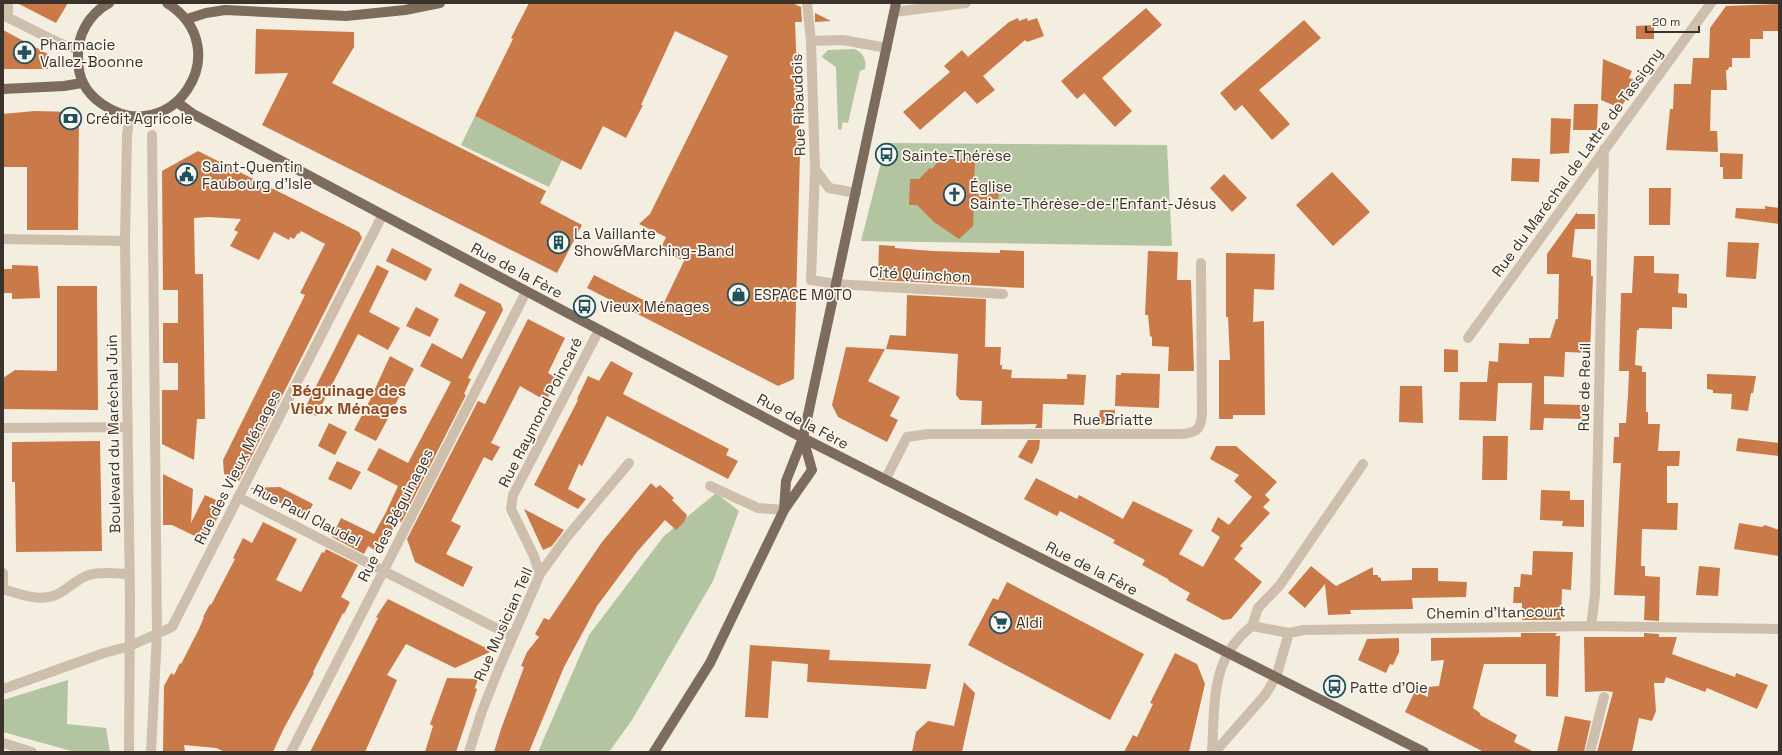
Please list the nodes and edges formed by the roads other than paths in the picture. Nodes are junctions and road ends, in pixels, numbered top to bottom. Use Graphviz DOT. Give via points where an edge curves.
graph roads {
  1 [pos="8,3"];
  2 [pos="109,3"];
  3 [pos="167,3"];
  4 [pos="440,3"];
  5 [pos="807,3"];
  6 [pos="966,3"];
  7 [pos="1711,3"];
  8 [pos="405,6"];
  9 [pos="259,7"];
  10 [pos="895,8"];
  11 [pos="5,16"];
  12 [pos="187,20"];
  13 [pos="811,41"];
  14 [pos="887,48"];
  15 [pos="78,49"];
  16 [pos="82,83"];
  17 [pos="3,89"];
  18 [pos="177,102"];
  19 [pos="130,116"];
  20 [pos="152,135"];
  21 [pos="1604,149"];
  22 [pos="815,169"];
  23 [pos="856,193"];
  24 [pos="382,216"];
  25 [pos="3,239"];
  26 [pos="125,241"];
  27 [pos="1201,263"];
  28 [pos="836,284"];
  29 [pos="526,292"];
  30 [pos="1003,294"];
  31 [pos="599,330"];
  32 [pos="1468,338"];
  33 [pos="3,428"];
  34 [pos="128,428"];
  35 [pos="803,438"];
  36 [pos="629,463"];
  37 [pos="1363,464"];
  38 [pos="885,480"];
  39 [pos="710,486"];
  40 [pos="238,497"];
  41 [pos="784,510"];
  42 [pos="383,571"];
  43 [pos="3,573"];
  44 [pos="130,574"];
  45 [pos="540,574"];
  46 [pos="3,585"];
  47 [pos="3,589"];
  48 [pos="1252,626"];
  49 [pos="1591,626"];
  50 [pos="1779,629"];
  51 [pos="1290,633"];
  52 [pos="157,634"];
  53 [pos="512,636"];
  54 [pos="130,646"];
  55 [pos="1227,653"];
  56 [pos="1276,677"];
  57 [pos="3,689"];
  58 [pos="1604,697"];
  59 [pos="3,743"];
  60 [pos="32,752"];
  61 [pos="129,752"];
  62 [pos="151,752"];
  63 [pos="291,752"];
  64 [pos="469,752"];
  65 [pos="654,752"];
  66 [pos="1212,752"];
  67 [pos="1215,752"];
  68 [pos="1424,752"];
  69 [pos="1590,752"];
  1 -- 11 [label="street"];
  2 -- 15 [label="main road" via="90,19 82,33"];
  3 -- 12 [label="main road"];
  4 -- 8 [label="main road"];
  5 -- 13 [label="street, Rue Ribaudois"];
  6 -- 10 [label="street"];
  7 -- 21 [label="street, Rue du Maréchal de Lattre de Tassigny"];
  8 -- 9 [label="main road" via="346,16"];
  9 -- 12 [label="main road" via="206,13"];
  10 -- 14 [label="main road"];
  11 -- 15 [label="street" via="59,43"];
  12 -- 18 [label="main road" via="198,48 198,64 194,79"];
  13 -- 14 [label="street, Rue Ribaudois" via="843,40"];
  13 -- 22 [label="street, Rue Ribaudois"];
  14 -- 23 [label="main road"];
  15 -- 16 [label="main road" via="78,67"];
  16 -- 17 [label="main road"];
  16 -- 19 [label="main road" via="96,100 111,111"];
  18 -- 19 [label="main road" via="161,112 146,116"];
  18 -- 24 [label="main road, Rue de la Fère" via="192,114"];
  19 -- 26 [label="street, Boulevard du Maréchal Juin" via="127,135"];
  20 -- 52 [label="street"];
  21 -- 32 [label="street, Rue du Maréchal de Lattre de Tassigny"];
  21 -- 49 [label="street, Rue de Reuil" via="1595,595"];
  22 -- 23 [label="street, Rue Ribaudois" via="829,188"];
  22 -- 28 [label="street, Rue Ribaudois" via="811,280"];
  23 -- 28 [label="main road"];
  24 -- 29 [label="main road, Rue de la Fère"];
  24 -- 40 [label="street, Rue des Vieux Ménages"];
  25 -- 26 [label="street"];
  26 -- 34 [label="street, Boulevard du Maréchal Juin"];
  27 -- 38 [label="street, Rue Briatte" via="1202,422 1194,433 928,434 907,437"];
  28 -- 30 [label="street, Cité Quinchon"];
  28 -- 35 [label="main road"];
  29 -- 31 [label="main road, Rue de la Fère"];
  29 -- 42 [label="street, Rue des Béguinages"];
  31 -- 35 [label="main road, Rue de la Fère"];
  31 -- 45 [label="street, Rue Raymond Poincaré" via="513,495 511,509"];
  33 -- 34 [label="street"];
  34 -- 44 [label="street, Boulevard du Maréchal Juin"];
  35 -- 38 [label="main road, Rue de la Fère"];
  35 -- 41 [label="main road" via="786,481"];
  35 -- 41 [label="main road" via="812,470"];
  36 -- 45 [label="street, Rue Musician Tell" via="566,538"];
  37 -- 48 [label="street" via="1280,585 1258,608"];
  38 -- 55 [label="main road, Rue de la Fère"];
  39 -- 41 [label="street" via="758,508"];
  40 -- 42 [label="street, Rue Paul Claudel"];
  40 -- 52 [label="street, Rue des Vieux Ménages" via="172,627"];
  41 -- 65 [label="main road" via="710,663"];
  42 -- 53 [label="street, Rue Paul Claudel"];
  42 -- 63 [label="street, Rue des Béguinages"];
  43 -- 46 [label="street"];
  44 -- 47 [label="street" via="92,574 61,592 46,597 30,597"];
  44 -- 54 [label="street, Boulevard du Maréchal Juin"];
  45 -- 53 [label="street, Rue Musician Tell" via="528,606"];
  48 -- 51 [label="street, Chemin d'Itancourt"];
  48 -- 55 [label="street" via="1235,641"];
  49 -- 50 [label="street, Chemin d'Itancourt"];
  49 -- 51 [label="street, Chemin d'Itancourt" via="1304,630"];
  51 -- 56 [label="street"];
  52 -- 54 [label="street, Rue des Vieux Ménages"];
  52 -- 62 [label="street"];
  53 -- 64 [label="street, Rue Musician Tell" via="482,711"];
  54 -- 57 [label="street, Rue des Vieux Ménages"];
  54 -- 61 [label="street, Boulevard du Maréchal Juin"];
  55 -- 56 [label="main road, Rue de la Fère"];
  55 -- 66 [label="street" via="1217,677"];
  56 -- 67 [label="street" via="1256,706"];
  56 -- 68 [label="main road, Rue de la Fère"];
  58 -- 69 [label="street"];
  59 -- 60 [label="street"];
}
